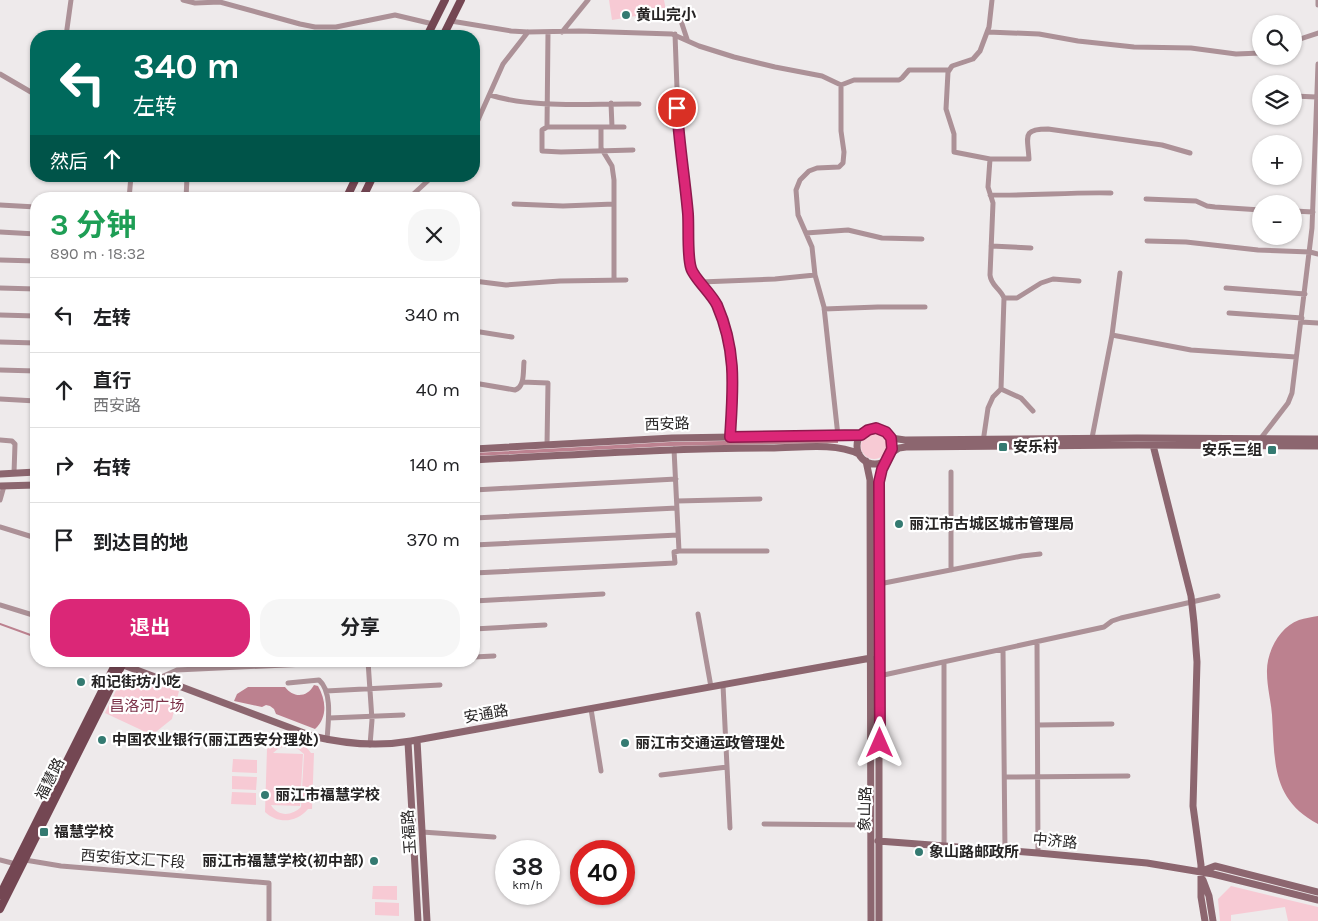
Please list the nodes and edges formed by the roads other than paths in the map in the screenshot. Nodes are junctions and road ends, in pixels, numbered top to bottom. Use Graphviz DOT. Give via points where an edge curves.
graph roads {
  1 [pos="71,0"];
  2 [pos="183,0"];
  3 [pos="445,0"];
  4 [pos="461,0"];
  5 [pos="588,0"];
  6 [pos="992,0"];
  7 [pos="1318,0"];
  8 [pos="1318,5"];
  9 [pos="677,9"];
  10 [pos="451,21"];
  11 [pos="433,24"];
  12 [pos="67,30"];
  13 [pos="430,30"];
  14 [pos="446,30"];
  15 [pos="528,32"];
  16 [pos="548,32"];
  17 [pos="562,32"];
  18 [pos="988,32"];
  19 [pos="1318,33"];
  20 [pos="675,34"];
  21 [pos="1302,38"];
  22 [pos="687,39"];
  23 [pos="1252,53"];
  24 [pos="1318,64"];
  25 [pos="948,70"];
  26 [pos="0,74"];
  27 [pos="841,85"];
  28 [pos="30,92"];
  29 [pos="490,95"];
  30 [pos="1302,96"];
  31 [pos="1316,97"];
  32 [pos="547,103"];
  33 [pos="611,103"];
  34 [pos="639,104"];
  35 [pos="480,116"];
  36 [pos="547,127"];
  37 [pos="601,127"];
  38 [pos="612,127"];
  39 [pos="624,127"];
  40 [pos="633,150"];
  41 [pos="602,151"];
  42 [pos="1190,153"];
  43 [pos="990,159"];
  44 [pos="426,182"];
  45 [pos="416,192"];
  46 [pos="1111,193"];
  47 [pos="990,195"];
  48 [pos="1146,199"];
  49 [pos="514,204"];
  50 [pos="614,204"];
  51 [pos="0,205"];
  52 [pos="30,206"];
  53 [pos="1252,209"];
  54 [pos="1302,211"];
  55 [pos="1313,212"];
  56 [pos="0,232"];
  57 [pos="30,234"];
  58 [pos="806,234"];
  59 [pos="922,239"];
  60 [pos="1147,241"];
  61 [pos="991,246"];
  62 [pos="1031,248"];
  63 [pos="1310,252"];
  64 [pos="1317,253"];
  65 [pos="0,260"];
  66 [pos="30,261"];
  67 [pos="1120,274"];
  68 [pos="815,275"];
  69 [pos="614,280"];
  70 [pos="626,280"];
  71 [pos="1078,280"];
  72 [pos="480,282"];
  73 [pos="701,282"];
  74 [pos="0,288"];
  75 [pos="1226,288"];
  76 [pos="30,289"];
  77 [pos="1305,294"];
  78 [pos="1004,298"];
  79 [pos="926,308"];
  80 [pos="824,309"];
  81 [pos="1229,312"];
  82 [pos="0,315"];
  83 [pos="30,316"];
  84 [pos="1301,320"];
  85 [pos="1318,323"];
  86 [pos="480,333"];
  87 [pos="1112,335"];
  88 [pos="512,337"];
  89 [pos="0,342"];
  90 [pos="30,344"];
  91 [pos="1296,357"];
  92 [pos="524,362"];
  93 [pos="0,370"];
  94 [pos="30,371"];
  95 [pos="522,382"];
  96 [pos="480,384"];
  97 [pos="1002,389"];
  98 [pos="0,399"];
  99 [pos="30,401"];
  100 [pos="1033,412"];
  101 [pos="861,435"];
  102 [pos="838,436"];
  103 [pos="730,437"];
  104 [pos="891,438"];
  105 [pos="1092,438"];
  106 [pos="1318,439"];
  107 [pos="0,440"];
  108 [pos="1256,441"];
  109 [pos="983,443"];
  110 [pos="547,445"];
  111 [pos="1152,445"];
  112 [pos="1318,446"];
  113 [pos="480,449"];
  114 [pos="674,449"];
  115 [pos="859,454"];
  116 [pos="889,456"];
  117 [pos="480,460"];
  118 [pos="866,461"];
  119 [pos="30,472"];
  120 [pos="951,472"];
  121 [pos="14,473"];
  122 [pos="0,474"];
  123 [pos="676,480"];
  124 [pos="30,484"];
  125 [pos="2,486"];
  126 [pos="480,490"];
  127 [pos="760,499"];
  128 [pos="0,500"];
  129 [pos="677,501"];
  130 [pos="677,508"];
  131 [pos="480,518"];
  132 [pos="951,521"];
  133 [pos="1066,521"];
  134 [pos="0,528"];
  135 [pos="678,535"];
  136 [pos="30,536"];
  137 [pos="480,545"];
  138 [pos="679,551"];
  139 [pos="767,551"];
  140 [pos="1040,554"];
  141 [pos="951,570"];
  142 [pos="480,573"];
  143 [pos="879,584"];
  144 [pos="603,594"];
  145 [pos="1218,596"];
  146 [pos="480,600"];
  147 [pos="1192,602"];
  148 [pos="0,604"];
  149 [pos="30,614"];
  150 [pos="698,614"];
  151 [pos="545,625"];
  152 [pos="480,629"];
  153 [pos="1037,642"];
  154 [pos="1003,650"];
  155 [pos="494,656"];
  156 [pos="480,657"];
  157 [pos="871,658"];
  158 [pos="944,662"];
  159 [pos="118,667"];
  160 [pos="118,667"];
  161 [pos="130,667"];
  162 [pos="241,667"];
  163 [pos="368,667"];
  164 [pos="879,676"];
  165 [pos="159,678"];
  166 [pos="288,683"];
  167 [pos="723,685"];
  168 [pos="440,686"];
  169 [pos="711,687"];
  170 [pos="370,689"];
  171 [pos="326,691"];
  172 [pos="591,709"];
  173 [pos="403,715"];
  174 [pos="372,716"];
  175 [pos="329,718"];
  176 [pos="1112,724"];
  177 [pos="1038,725"];
  178 [pos="327,740"];
  179 [pos="417,740"];
  180 [pos="408,742"];
  181 [pos="370,745"];
  182 [pos="727,767"];
  183 [pos="602,771"];
  184 [pos="661,775"];
  185 [pos="1128,776"];
  186 [pos="1005,777"];
  187 [pos="1039,777"];
  188 [pos="764,824"];
  189 [pos="871,825"];
  190 [pos="730,828"];
  191 [pos="422,832"];
  192 [pos="494,837"];
  193 [pos="878,841"];
  194 [pos="944,846"];
  195 [pos="1005,851"];
  196 [pos="1038,853"];
  197 [pos="0,860"];
  198 [pos="25,860"];
  199 [pos="16,864"];
  200 [pos="1200,872"];
  201 [pos="1318,892"];
  202 [pos="0,895"];
  203 [pos="1318,900"];
  204 [pos="0,909"];
  205 [pos="269,921"];
  206 [pos="418,921"];
  207 [pos="427,921"];
  208 [pos="871,921"];
  209 [pos="879,921"];
  210 [pos="1205,921"];
  211 [pos="1213,921"];
  1 -- 12 [label="street"];
  2 -- 11 [label="street" via="220,2 315,27 336,27 395,15"];
  3 -- 11 [label="main road"];
  4 -- 10 [label="main road"];
  5 -- 17 [label="street"];
  6 -- 18 [label="street"];
  7 -- 8 [label="street"];
  9 -- 22 [label="street"];
  10 -- 14 [label="main road"];
  10 -- 15 [label="street"];
  11 -- 13 [label="main road"];
  15 -- 16 [label="street"];
  15 -- 29 [label="street" via="503,64"];
  16 -- 17 [label="street"];
  16 -- 32 [label="street"];
  17 -- 20 [label="street"];
  18 -- 23 [label="street" via="1039,34 1134,47"];
  18 -- 25 [label="street" via="976,57"];
  19 -- 21 [label="street"];
  20 -- 22 [label="street"];
  20 -- 73 [label="street" via="679,143 691,268"];
  22 -- 27 [label="street" via="734,57 822,76"];
  24 -- 31 [label="street"];
  25 -- 27 [label="street" via="908,70 899,80 854,80"];
  25 -- 43 [label="street" via="946,109 954,134 954,152"];
  26 -- 28 [label="street"];
  27 -- 58 [label="street" via="843,163 839,167 812,169 800,180 796,190 797,213"];
  29 -- 32 [label="street"];
  29 -- 35 [label="street"];
  30 -- 31 [label="street"];
  31 -- 55 [label="street"];
  32 -- 33 [label="street"];
  32 -- 36 [label="street"];
  33 -- 34 [label="street"];
  33 -- 38 [label="street"];
  36 -- 37 [label="street"];
  36 -- 41 [label="street" via="542,130 542,151"];
  37 -- 38 [label="street"];
  37 -- 41 [label="street"];
  38 -- 39 [label="street"];
  40 -- 41 [label="street"];
  41 -- 50 [label="street" via="612,166"];
  42 -- 43 [label="street" via="1162,145 1055,129 1032,129 1028,135 1028,159"];
  43 -- 47 [label="street"];
  44 -- 45 [label="street"];
  46 -- 47 [label="street"];
  47 -- 61 [label="street" via="993,203"];
  48 -- 53 [label="street" via="1196,201 1207,206"];
  49 -- 50 [label="street"];
  50 -- 69 [label="street"];
  51 -- 52 [label="street"];
  54 -- 55 [label="street"];
  55 -- 63 [label="street"];
  56 -- 57 [label="street"];
  58 -- 59 [label="street" via="848,230 882,238"];
  58 -- 68 [label="street" via="812,247"];
  60 -- 63 [label="street"];
  61 -- 62 [label="street"];
  61 -- 78 [label="street" via="991,281"];
  63 -- 64 [label="street"];
  63 -- 77 [label="street"];
  65 -- 66 [label="street"];
  67 -- 87 [label="street"];
  68 -- 73 [label="street"];
  68 -- 80 [label="street"];
  69 -- 70 [label="street"];
  69 -- 72 [label="street"];
  71 -- 78 [label="street" via="1052,279 1017,298"];
  73 -- 103 [label="street" via="716,303 729,343 734,378"];
  74 -- 76 [label="street"];
  75 -- 77 [label="street"];
  77 -- 84 [label="street"];
  78 -- 97 [label="street"];
  79 -- 80 [label="street"];
  80 -- 102 [label="street"];
  81 -- 84 [label="street"];
  82 -- 83 [label="street"];
  84 -- 85 [label="street"];
  84 -- 91 [label="street"];
  86 -- 88 [label="street"];
  87 -- 91 [label="street" via="1191,350"];
  87 -- 105 [label="street"];
  89 -- 90 [label="street"];
  91 -- 108 [label="street" via="1292,396"];
  92 -- 95 [label="street"];
  93 -- 94 [label="street"];
  95 -- 96 [label="street" via="516,390"];
  95 -- 110 [label="street" via="548,383"];
  97 -- 100 [label="street" via="1021,398"];
  97 -- 109 [label="street" via="988,408"];
  98 -- 99 [label="street"];
  101 -- 102 [label="street, 西安路"];
  101 -- 104 [label="street" via="876,428"];
  101 -- 115 [label="street"];
  102 -- 103 [label="street, 西安路"];
  103 -- 110 [label="street, 西安路"];
  104 -- 109 [label="street"];
  104 -- 116 [label="street"];
  105 -- 108 [label="street"];
  105 -- 109 [label="street"];
  106 -- 108 [label="street"];
  107 -- 121 [label="street" via="15,444"];
  108 -- 111 [label="street"];
  108 -- 112 [label="street"];
  109 -- 111 [label="street"];
  109 -- 116 [label="street" via="902,447"];
  110 -- 113 [label="street, 西安路"];
  111 -- 147 [label="street"];
  114 -- 115 [label="street, 西安路" via="836,447"];
  114 -- 117 [label="street, 西安路"];
  114 -- 123 [label="street"];
  115 -- 118 [label="street"];
  116 -- 118 [label="street" via="877,463"];
  116 -- 143 [label="street, 象山路" via="880,478"];
  118 -- 157 [label="street, 象山路" via="870,480"];
  119 -- 121 [label="street"];
  120 -- 132 [label="street"];
  121 -- 122 [label="street"];
  123 -- 126 [label="street"];
  123 -- 129 [label="street"];
  124 -- 125 [label="street"];
  125 -- 128 [label="street"];
  127 -- 129 [label="street"];
  129 -- 130 [label="street"];
  130 -- 131 [label="street"];
  130 -- 135 [label="street"];
  132 -- 133 [label="street"];
  132 -- 141 [label="street"];
  134 -- 136 [label="street"];
  135 -- 137 [label="street"];
  135 -- 138 [label="street"];
  138 -- 139 [label="street"];
  138 -- 142 [label="street" via="674,552 674,563"];
  140 -- 141 [label="street"];
  141 -- 143 [label="street"];
  143 -- 164 [label="street, 象山路"];
  144 -- 146 [label="street"];
  145 -- 147 [label="street"];
  147 -- 153 [label="street"];
  147 -- 200 [label="street" via="1197,662 1193,806"];
  148 -- 149 [label="street"];
  150 -- 169 [label="street"];
  151 -- 152 [label="street"];
  153 -- 154 [label="street"];
  153 -- 177 [label="street"];
  154 -- 158 [label="street"];
  154 -- 186 [label="street"];
  155 -- 156 [label="street"];
  157 -- 167 [label="street, 安通路"];
  157 -- 189 [label="street, 象山路"];
  158 -- 164 [label="street"];
  158 -- 194 [label="street"];
  159 -- 198 [label="main road, 福慧路"];
  160 -- 199 [label="main road, 福慧路"];
  161 -- 165 [label="street, 安通路"];
  162 -- 165 [label="street" via="177,670"];
  163 -- 170 [label="street"];
  164 -- 193 [label="street, 象山路"];
  165 -- 178 [label="street, 安通路"];
  166 -- 171 [label="street" via="319,680"];
  167 -- 169 [label="street, 安通路"];
  167 -- 182 [label="street"];
  168 -- 170 [label="street"];
  169 -- 172 [label="street, 安通路"];
  170 -- 171 [label="street"];
  170 -- 174 [label="street"];
  171 -- 175 [label="street"];
  172 -- 179 [label="street, 安通路"];
  172 -- 183 [label="street"];
  173 -- 174 [label="street"];
  174 -- 175 [label="street"];
  174 -- 181 [label="street"];
  175 -- 178 [label="street"];
  176 -- 177 [label="street"];
  177 -- 187 [label="street"];
  178 -- 181 [label="street, 安通路"];
  179 -- 180 [label="street, 安通路"];
  179 -- 191 [label="street, 玉福路"];
  180 -- 181 [label="street, 安通路"];
  180 -- 206 [label="street, 玉福路"];
  182 -- 184 [label="street"];
  182 -- 190 [label="street"];
  185 -- 187 [label="street"];
  186 -- 187 [label="street"];
  186 -- 195 [label="street"];
  187 -- 196 [label="street"];
  188 -- 189 [label="street"];
  189 -- 208 [label="street, 象山路"];
  191 -- 192 [label="street"];
  191 -- 207 [label="street, 玉福路"];
  193 -- 194 [label="street, 中济路"];
  193 -- 209 [label="street, 象山路"];
  194 -- 195 [label="street, 中济路"];
  195 -- 196 [label="street, 中济路"];
  196 -- 200 [label="street, 中济路" via="1128,861"];
  197 -- 199 [label="street"];
  198 -- 204 [label="main road, 福慧路"];
  198 -- 205 [label="street, 西安街文汇下段" via="61,866 269,883"];
  199 -- 202 [label="main road, 福慧路"];
  200 -- 201 [label="street, 中济路" via="1215,866"];
  200 -- 203 [label="street, 中济路"];
  200 -- 210 [label="street"];
  200 -- 211 [label="street" via="1209,896"];
}
